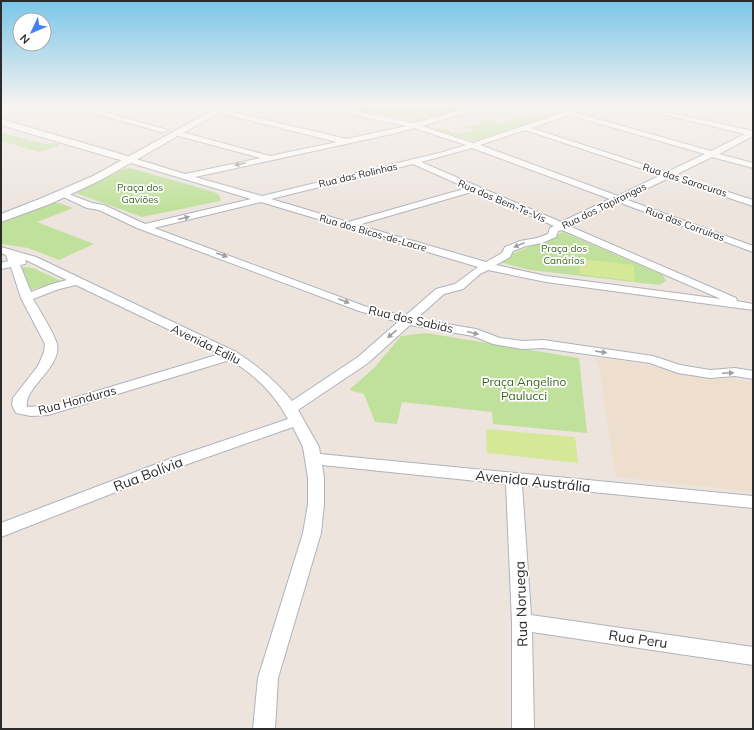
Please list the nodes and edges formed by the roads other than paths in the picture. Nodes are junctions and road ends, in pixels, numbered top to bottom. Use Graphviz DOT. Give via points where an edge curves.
graph roads {
  1 [pos="63,140"];
  2 [pos="146,140"];
  3 [pos="166,140"];
  4 [pos="204,140"];
  5 [pos="342,140"];
  6 [pos="357,140"];
  7 [pos="457,140"];
  8 [pos="491,140"];
  9 [pos="562,140"];
  10 [pos="664,140"];
  11 [pos="739,140"];
  12 [pos="349,142"];
  13 [pos="474,146"];
  14 [pos="712,154"];
  15 [pos="117,156"];
  16 [pos="270,158"];
  17 [pos="131,160"];
  18 [pos="414,162"];
  19 [pos="753,166"];
  20 [pos="84,174"];
  21 [pos="668,175"];
  22 [pos="184,176"];
  23 [pos="97,178"];
  24 [pos="474,189"];
  25 [pos="61,194"];
  26 [pos="259,199"];
  27 [pos="617,199"];
  28 [pos="753,202"];
  29 [pos="1,211"];
  30 [pos="1,218"];
  31 [pos="347,226"];
  32 [pos="562,226"];
  33 [pos="146,227"];
  34 [pos="753,249"];
  35 [pos="7,258"];
  36 [pos="486,266"];
  37 [pos="678,276"];
  38 [pos="78,281"];
  39 [pos="671,296"];
  40 [pos="28,298"];
  41 [pos="750,306"];
  42 [pos="408,320"];
  43 [pos="231,355"];
  44 [pos="753,375"];
  45 [pos="293,415"];
  46 [pos="314,459"];
  47 [pos="514,479"];
  48 [pos="753,502"];
  49 [pos="1,530"];
  50 [pos="522,622"];
  51 [pos="753,656"];
  52 [pos="264,729"];
  53 [pos="523,729"];
  1 -- 15 [label="street, Rua dos Bicos-de-Lacre"];
  2 -- 15 [label="street"];
  3 -- 17 [label="street"];
  4 -- 16 [label="street"];
  5 -- 12 [label="street"];
  6 -- 12 [label="street"];
  7 -- 13 [label="street, Rua das Corruíras"];
  8 -- 13 [label="street, Rua das Rolinhas"];
  9 -- 21 [label="street, Rua das Saracuras"];
  10 -- 14 [label="street"];
  11 -- 14 [label="street, Rua dos Tapirangas"];
  12 -- 16 [label="street"];
  13 -- 18 [label="street, Rua das Rolinhas"];
  13 -- 27 [label="street, Rua das Corruíras"];
  14 -- 19 [label="street"];
  14 -- 21 [label="street, Rua dos Tapirangas"];
  15 -- 17 [label="street, Rua dos Bicos-de-Lacre"];
  15 -- 20 [label="street"];
  16 -- 22 [label="street, one-way"];
  17 -- 22 [label="street, Rua dos Bicos-de-Lacre"];
  17 -- 23 [label="street"];
  18 -- 24 [label="street, Rua dos Bem-Te-Vis"];
  18 -- 26 [label="street, Rua das Rolinhas"];
  20 -- 23 [label="street" via="98,175"];
  20 -- 29 [label="street"];
  21 -- 27 [label="street, Rua dos Tapirangas"];
  21 -- 28 [label="street, Rua das Saracuras"];
  22 -- 26 [label="street, Rua dos Bicos-de-Lacre"];
  23 -- 25 [label="street"];
  24 -- 31 [label="street"];
  24 -- 32 [label="street, Rua dos Bem-Te-Vis"];
  25 -- 30 [label="street"];
  25 -- 33 [label="street, Rua dos Sabiás" via="90,206 101,207 127,221"];
  26 -- 31 [label="street, Rua dos Bicos-de-Lacre"];
  33 -- 26 [label="street, Rua das Rolinhas, one-way"];
  27 -- 32 [label="street, Rua dos Tapirangas"];
  27 -- 34 [label="street, Rua das Corruíras"];
  31 -- 36 [label="street, Rua dos Bicos-de-Lacre"];
  32 -- 36 [label="street, Rua dos Tapirangas, one-way" via="553,230 553,235 539,241 524,242 509,249 506,255"];
  32 -- 37 [label="street, Rua dos Bem-Te-Vis"];
  33 -- 42 [label="street, Rua dos Sabiás, one-way" via="363,309"];
  35 -- 38 [label="street, Avenida Edilu" via="32,259"];
  35 -- 40 [label="street, Rua Honduras"];
  36 -- 39 [label="street, Rua dos Bicos-de-Lacre" via="540,278"];
  36 -- 42 [label="street, Rua dos Tapirangas" via="459,287 440,291"];
  37 -- 39 [label="street" via="680,288"];
  37 -- 41 [label="street, Rua dos Bem-Te-Vis"];
  38 -- 40 [label="street" via="56,286"];
  38 -- 43 [label="street, Avenida Edilu"];
  39 -- 41 [label="street, Rua dos Bicos-de-Lacre"];
  40 -- 43 [label="street, Rua Honduras" via="51,344 51,353 20,398 21,410 27,412 48,410"];
  42 -- 44 [label="street, Rua dos Sabiás, one-way" via="476,333 509,343 543,344 653,360 678,369 710,374 735,372"];
  42 -- 45 [label="street, Rua dos Tapirangas, one-way"];
  43 -- 45 [label="street, Avenida Edilu" via="259,374 276,390"];
  45 -- 46 [label="street, Avenida Edilu" via="311,447"];
  45 -- 49 [label="street, Rua Bolívia"];
  46 -- 47 [label="street, Avenida Austrália"];
  46 -- 52 [label="street, Avenida Edilu" via="316,504 312,533 268,678"];
  47 -- 48 [label="street, Avenida Austrália"];
  47 -- 50 [label="street, Rua Noruega"];
  50 -- 51 [label="street, Rua Peru"];
  50 -- 53 [label="street, Rua Noruega"];
}
